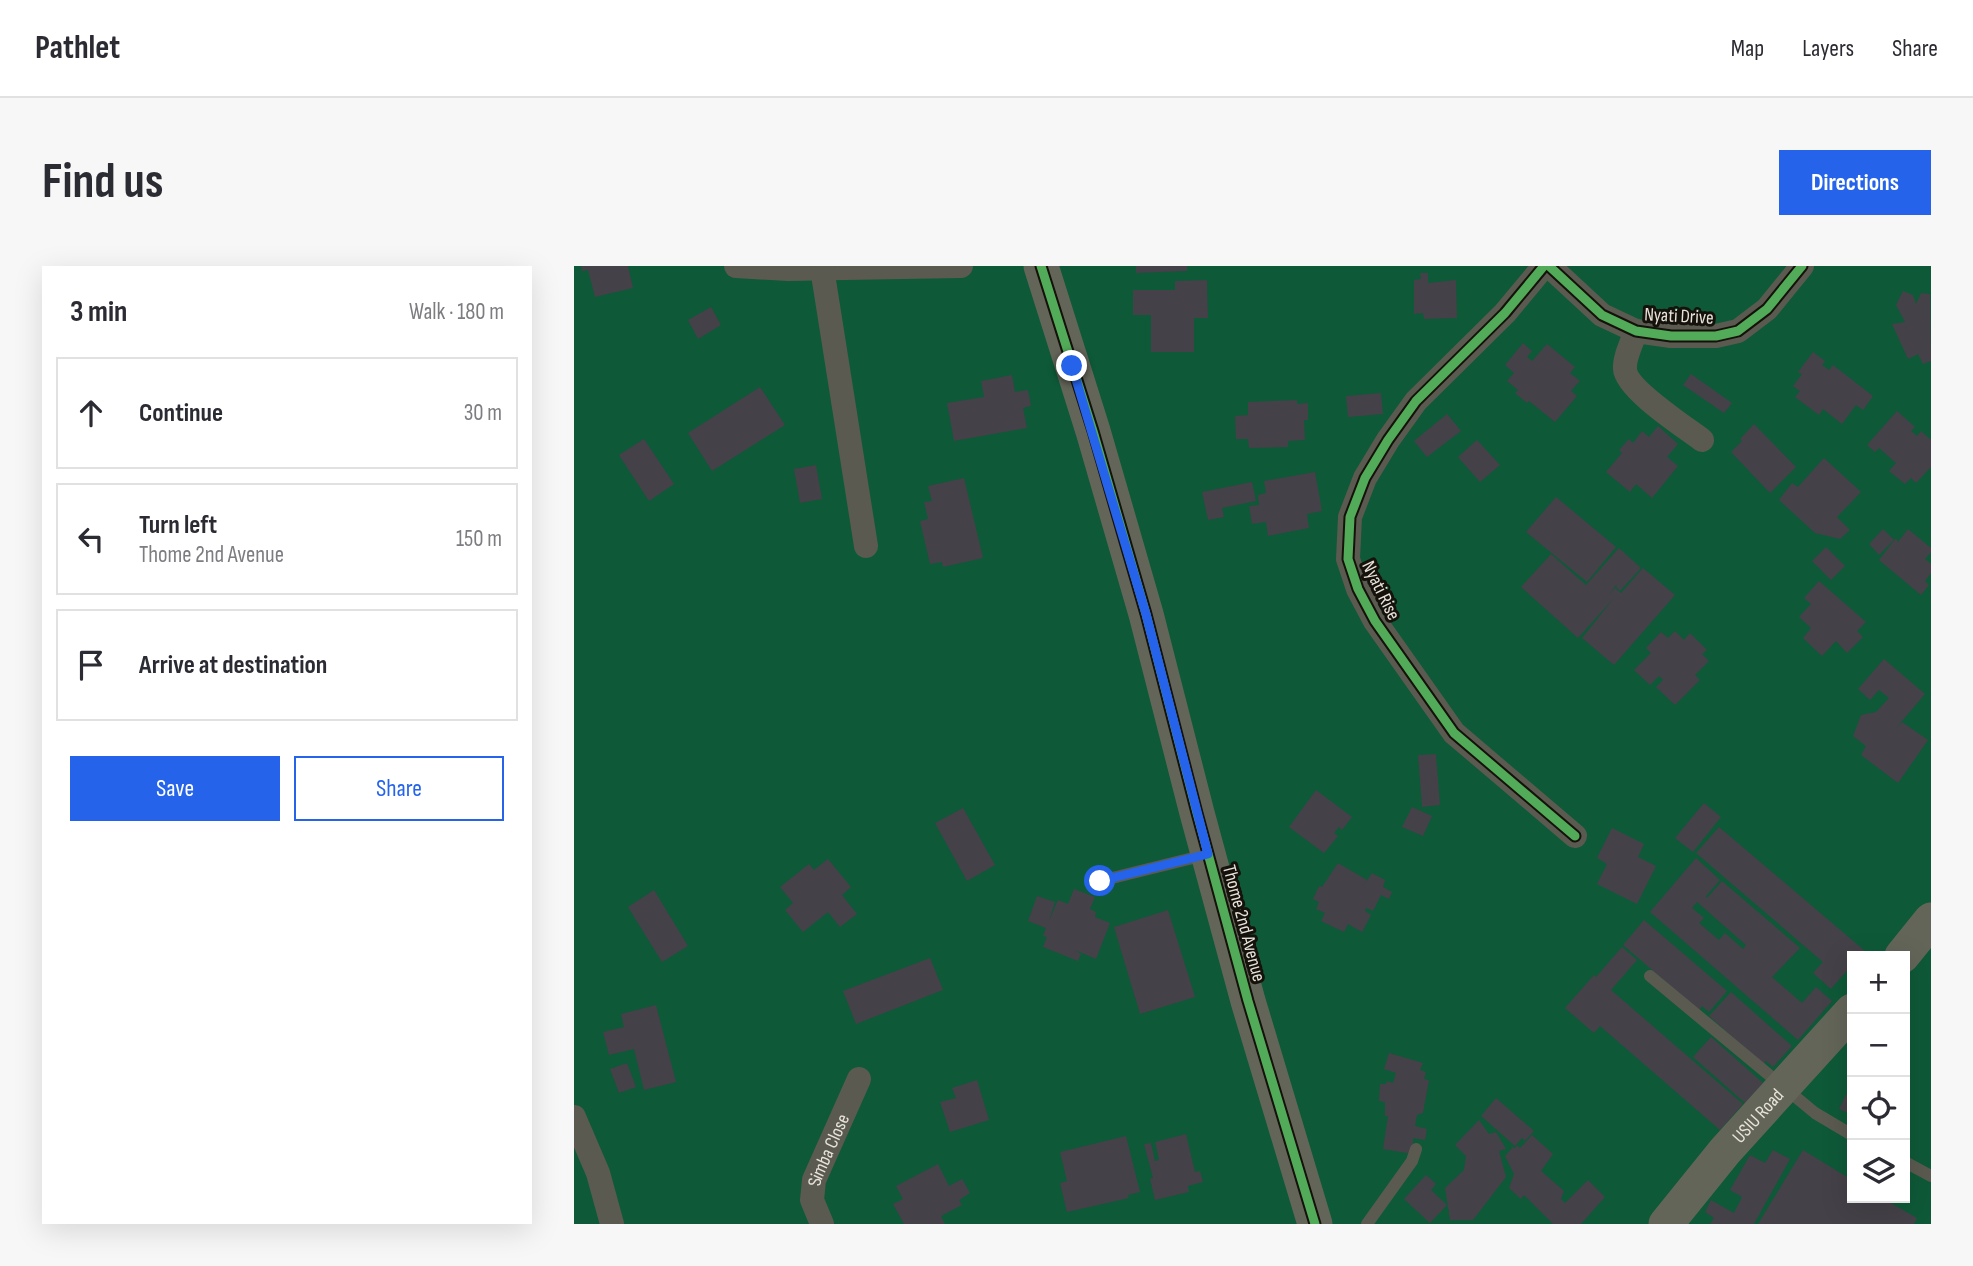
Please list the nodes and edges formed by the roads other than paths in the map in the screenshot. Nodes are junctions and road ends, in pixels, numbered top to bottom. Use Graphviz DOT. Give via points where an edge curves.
graph roads {
  1 [pos="736,266"];
  2 [pos="961,266"];
  3 [pos="1041,266"];
  4 [pos="1547,266"];
  5 [pos="1802,266"];
  6 [pos="822,268"];
  7 [pos="1636,331"];
  8 [pos="1702,440"];
  9 [pos="866,546"];
  10 [pos="1575,836"];
  11 [pos="1208,854"];
  12 [pos="1100,881"];
  13 [pos="1931,920"];
  14 [pos="1906,951"];
  15 [pos="1650,976"];
  16 [pos="1850,1014"];
  17 [pos="859,1079"];
  18 [pos="1784,1087"];
  19 [pos="574,1117"];
  20 [pos="1847,1132"];
  21 [pos="1416,1149"];
  22 [pos="1910,1166"];
  23 [pos="1931,1176"];
  24 [pos="612,1224"];
  25 [pos="822,1224"];
  26 [pos="1315,1224"];
  27 [pos="1367,1224"];
  28 [pos="1666,1224"];
  1 -- 6 [label="street"];
  2 -- 6 [label="street"];
  3 -- 11 [label="street, Thome 2nd Avenue" via="1146,614"];
  4 -- 7 [label="street, Nyati Drive" via="1602,315"];
  4 -- 10 [label="street, Nyati Rise" via="1416,401 1388,440 1365,478 1350,517 1348,559 1375,621 1454,733"];
  5 -- 7 [label="street, Nyati Drive" via="1767,309 1738,331 1716,336"];
  6 -- 9 [label="street"];
  7 -- 8 [label="street" via="1625,368 1629,379"];
  11 -- 12 [label="lane"];
  11 -- 26 [label="street, Thome 2nd Avenue"];
  13 -- 14 [label="street"];
  15 -- 18 [label="lane"];
  16 -- 18 [label="street, USIU Road"];
  17 -- 25 [label="street, Simba Close" via="814,1180 812,1200"];
  18 -- 20 [label="lane" via="1825,1121"];
  18 -- 28 [label="street, USIU Road" via="1725,1150"];
  19 -- 24 [label="street" via="598,1172"];
  21 -- 27 [label="lane"];
  22 -- 23 [label="lane"];
}
